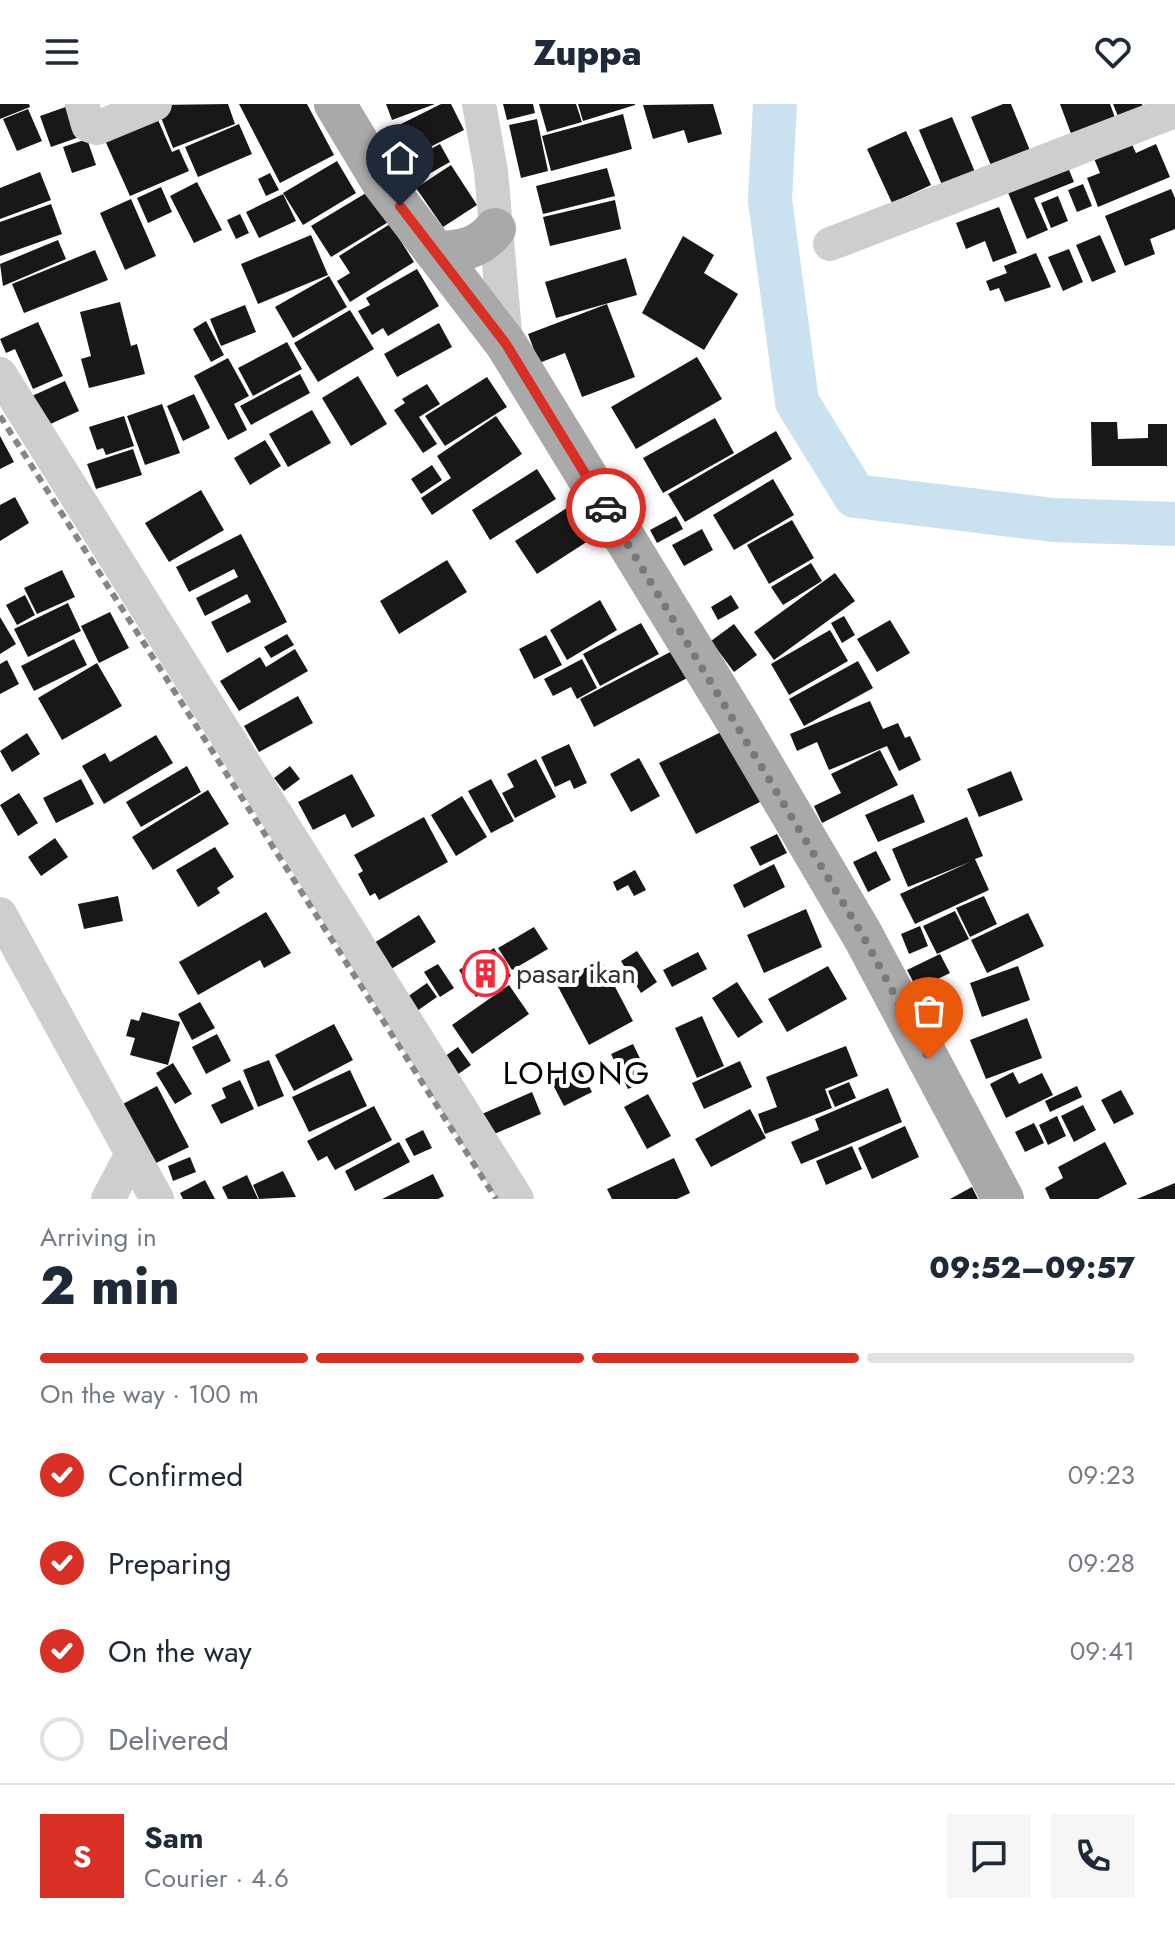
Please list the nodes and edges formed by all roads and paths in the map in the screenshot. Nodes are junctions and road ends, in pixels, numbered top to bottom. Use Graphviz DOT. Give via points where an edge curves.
graph roads {
  1 [pos="82,104"];
  2 [pos="155,104"];
  3 [pos="335,104"];
  4 [pos="479,104"];
  5 [pos="1175,111"];
  6 [pos="495,229"];
  7 [pos="830,244"];
  8 [pos="436,253"];
  9 [pos="506,344"];
  10 [pos="0,374"];
  11 [pos="0,914"];
  12 [pos="132,1154"];
  13 [pos="108,1199"];
  14 [pos="157,1199"];
  15 [pos="517,1199"];
  16 [pos="1003,1199"];
  1 -- 2 [label="street" via="88,125 97,128"];
  3 -- 8 [label="main road" via="382,182"];
  4 -- 6 [label="street"];
  5 -- 7 [label="street"];
  6 -- 8 [label="main road" via="483,244"];
  6 -- 9 [label="street"];
  8 -- 9 [label="main road"];
  9 -- 16 [label="main road" via="863,936"];
  10 -- 15 [label="street"];
  11 -- 12 [label="street"];
  12 -- 13 [label="street"];
  12 -- 14 [label="street"];
}
